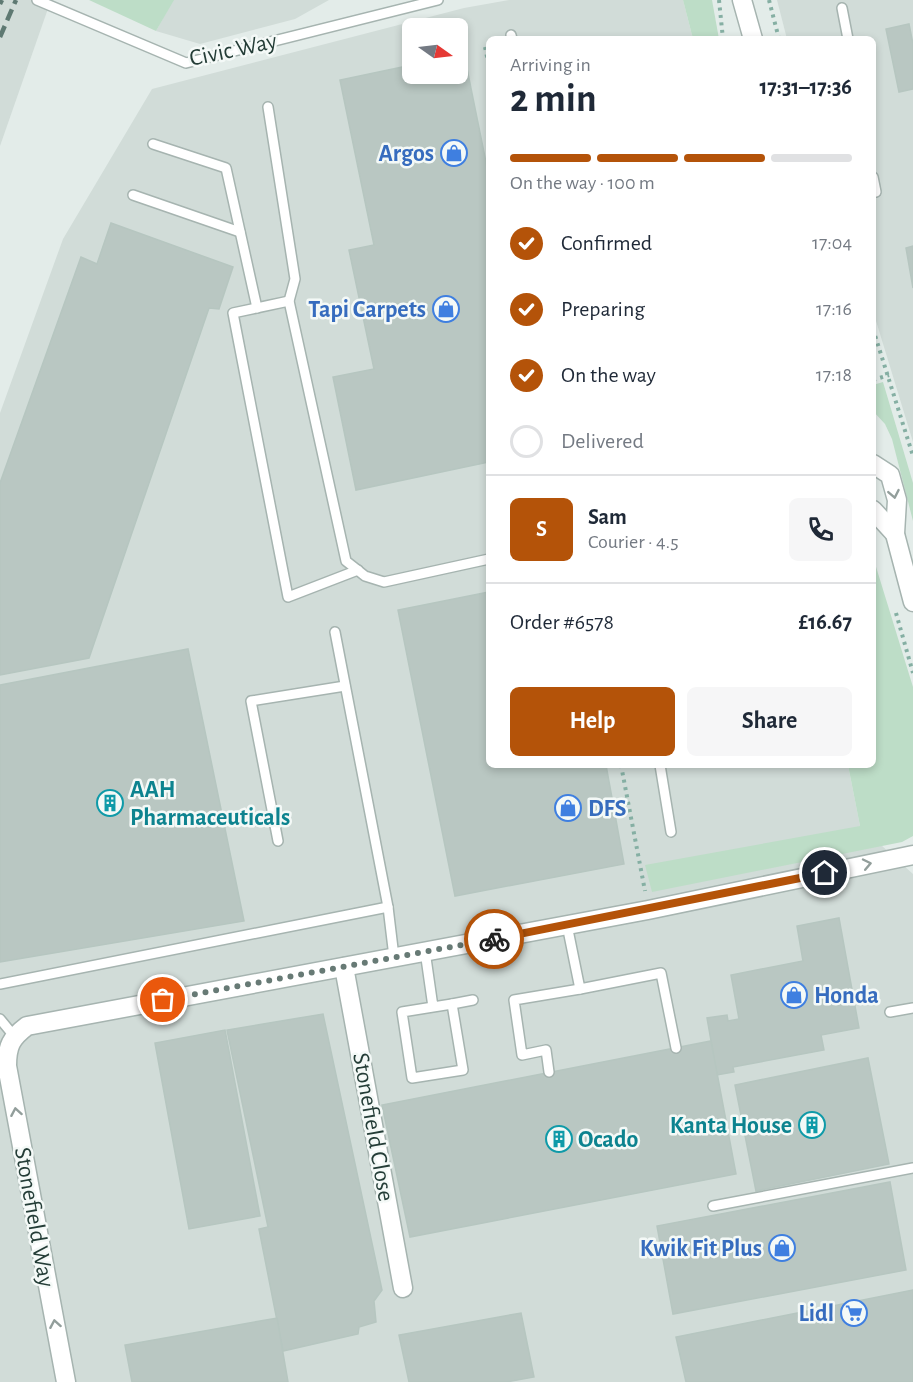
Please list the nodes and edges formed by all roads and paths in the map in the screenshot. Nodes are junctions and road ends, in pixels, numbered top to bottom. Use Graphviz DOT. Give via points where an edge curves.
graph roads {
  1 [pos="37,0"];
  2 [pos="438,0"];
  3 [pos="719,0"];
  4 [pos="742,0"];
  5 [pos="769,0"];
  6 [pos="842,8"];
  7 [pos="723,36"];
  8 [pos="752,36"];
  9 [pos="778,36"];
  10 [pos="847,36"];
  11 [pos="485,47"];
  12 [pos="486,52"];
  13 [pos="268,107"];
  14 [pos="153,144"];
  15 [pos="133,195"];
  16 [pos="240,232"];
  17 [pos="288,301"];
  18 [pos="256,308"];
  19 [pos="876,338"];
  20 [pos="889,375"];
  21 [pos="876,379"];
  22 [pos="913,456"];
  23 [pos="876,466"];
  24 [pos="876,513"];
  25 [pos="895,534"];
  26 [pos="486,561"];
  27 [pos="358,570"];
  28 [pos="913,602"];
  29 [pos="335,632"];
  30 [pos="345,686"];
  31 [pos="622,768"];
  32 [pos="660,768"];
  33 [pos="671,832"];
  34 [pos="278,841"];
  35 [pos="913,855"];
  36 [pos="388,907"];
  37 [pos="648,910"];
  38 [pos="567,925"];
  39 [pos="425,951"];
  40 [pos="394,957"];
  41 [pos="344,967"];
  42 [pos="0,984"];
  43 [pos="580,989"];
  44 [pos="473,1000"];
  45 [pos="452,1004"];
  46 [pos="433,1007"];
  47 [pos="913,1008"];
  48 [pos="890,1012"];
  49 [pos="4,1027"];
  50 [pos="676,1047"];
  51 [pos="549,1072"];
  52 [pos="913,1168"];
  53 [pos="713,1206"];
  54 [pos="403,1288"];
  55 [pos="66,1382"];
  1 -- 2 [label="lane, Civic Way" via="186,63"];
  3 -- 7 [label="path"];
  4 -- 8 [label="street"];
  5 -- 9 [label="path"];
  6 -- 10 [label="lane"];
  11 -- 12 [label="path"];
  13 -- 17 [label="lane" via="295,279"];
  14 -- 16 [label="lane" via="226,168"];
  15 -- 16 [label="lane"];
  16 -- 18 [label="lane"];
  17 -- 18 [label="lane"];
  17 -- 27 [label="lane" via="346,561"];
  18 -- 27 [label="lane" via="233,313 288,597"];
  19 -- 20 [label="path"];
  20 -- 21 [label="path"];
  20 -- 22 [label="path"];
  23 -- 25 [label="street, one-way" via="890,475 897,500"];
  24 -- 25 [label="street"];
  25 -- 28 [label="street"];
  26 -- 27 [label="lane" via="384,582"];
  29 -- 30 [label="lane"];
  30 -- 34 [label="lane" via="251,702"];
  30 -- 36 [label="lane"];
  31 -- 37 [label="path"];
  32 -- 33 [label="lane"];
  37 -- 35 [label="street, Stonefield Way, one-way"];
  36 -- 40 [label="lane"];
  36 -- 42 [label="lane"];
  37 -- 38 [label="street, Stonefield Way"];
  38 -- 39 [label="street, Stonefield Way"];
  38 -- 43 [label="lane"];
  39 -- 40 [label="street, Stonefield Way"];
  39 -- 46 [label="lane"];
  40 -- 41 [label="street, Stonefield Way"];
  41 -- 49 [label="street, Stonefield Way" via="27,1026"];
  41 -- 54 [label="street, Stonefield Close"];
  43 -- 50 [label="lane" via="661,973"];
  43 -- 51 [label="lane" via="514,1000 522,1055 546,1050"];
  44 -- 45 [label="lane"];
  45 -- 46 [label="lane"];
  45 -- 46 [label="lane" via="463,1070 412,1078 402,1012"];
  47 -- 48 [label="lane"];
  55 -- 49 [label="street, Stonefield Way, one-way" via="7,1066"];
  52 -- 53 [label="lane"];
}
